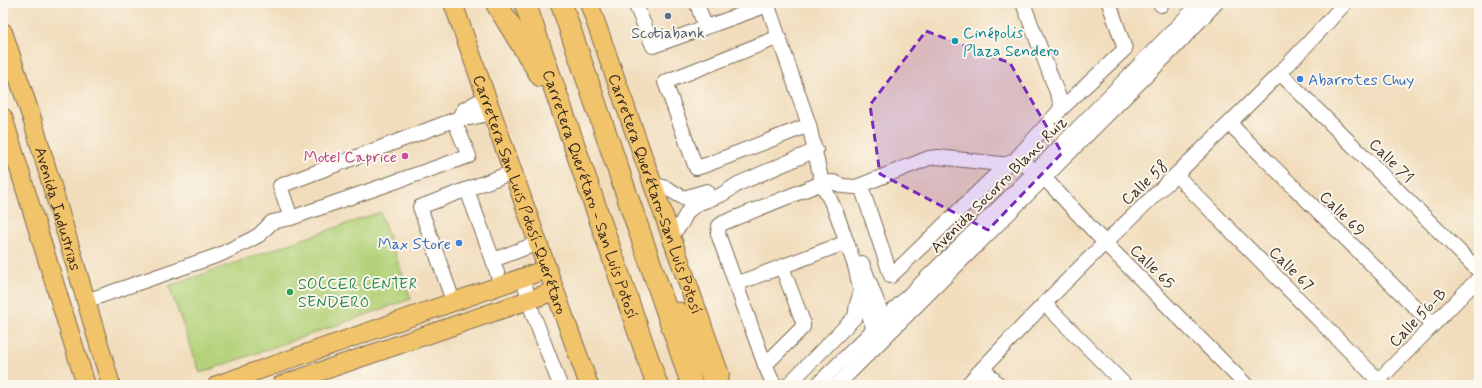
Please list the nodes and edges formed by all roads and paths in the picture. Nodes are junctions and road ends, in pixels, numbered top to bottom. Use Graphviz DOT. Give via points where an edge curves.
graph roads {
  1 [pos="453,3"];
  2 [pos="496,3"];
  3 [pos="525,3"];
  4 [pos="561,3"];
  5 [pos="589,3"];
  6 [pos="635,3"];
  7 [pos="697,3"];
  8 [pos="1024,3"];
  9 [pos="1109,3"];
  10 [pos="1200,3"];
  11 [pos="1216,3"];
  12 [pos="1345,3"];
  13 [pos="767,4"];
  14 [pos="705,27"];
  15 [pos="3,32"];
  16 [pos="778,37"];
  17 [pos="1175,38"];
  18 [pos="1280,73"];
  19 [pos="489,105"];
  20 [pos="562,109"];
  21 [pos="1060,110"];
  22 [pos="456,119"];
  23 [pos="1230,124"];
  24 [pos="809,125"];
  25 [pos="5,129"];
  26 [pos="816,150"];
  27 [pos="1014,160"];
  28 [pos="1044,170"];
  29 [pos="513,172"];
  30 [pos="1176,175"];
  31 [pos="828,182"];
  32 [pos="652,183"];
  33 [pos="738,184"];
  34 [pos="861,186"];
  35 [pos="467,190"];
  36 [pos="291,218"];
  37 [pos="671,235"];
  38 [pos="847,242"];
  39 [pos="538,243"];
  40 [pos="1105,243"];
  41 [pos="648,251"];
  42 [pos="493,260"];
  43 [pos="782,267"];
  44 [pos="547,269"];
  45 [pos="1479,271"];
  46 [pos="523,278"];
  47 [pos="1479,278"];
  48 [pos="736,284"];
  49 [pos="501,286"];
  50 [pos="555,291"];
  51 [pos="861,292"];
  52 [pos="85,298"];
  53 [pos="529,301"];
  54 [pos="453,302"];
  55 [pos="1045,304"];
  56 [pos="432,309"];
  57 [pos="879,325"];
  58 [pos="1433,325"];
  59 [pos="440,331"];
  60 [pos="765,365"];
  61 [pos="982,368"];
  62 [pos="1380,383"];
  63 [pos="86,385"];
  64 [pos="111,385"];
  65 [pos="217,385"];
  66 [pos="281,385"];
  67 [pos="560,385"];
  68 [pos="589,385"];
  69 [pos="657,385"];
  70 [pos="692,385"];
  71 [pos="717,385"];
  72 [pos="723,385"];
  73 [pos="776,385"];
  74 [pos="788,385"];
  75 [pos="817,385"];
  76 [pos="837,385"];
  77 [pos="967,385"];
  78 [pos="999,385"];
  79 [pos="1125,385"];
  80 [pos="1246,385"];
  1 -- 19 [label="main road, Carretera San Luis Potosí-Querétaro"];
  2 -- 20 [label="highway"];
  3 -- 20 [label="highway, Carretera Querétaro - San Luis Potosí"];
  4 -- 41 [label="highway"];
  5 -- 32 [label="main road, Carretera Querétaro-San Luis Potosí"];
  6 -- 14 [label="street" via="653,46"];
  7 -- 14 [label="street"];
  8 -- 21 [label="street" via="1061,103"];
  9 -- 21 [label="street" via="1125,49"];
  10 -- 17 [label="street, Avenida Socorro Blanc Ruiz"];
  11 -- 17 [label="street, Avenida Socorro Blanc Ruiz"];
  12 -- 18 [label="street, Calle 58"];
  13 -- 14 [label="street"];
  13 -- 16 [label="street"];
  15 -- 52 [label="main road, Avenida Industrias" via="33,122"];
  16 -- 24 [label="street"];
  16 -- 24 [label="street" via="665,82 684,139 696,168"];
  17 -- 28 [label="street, Avenida Socorro Blanc Ruiz"];
  18 -- 23 [label="street, Calle 58"];
  18 -- 45 [label="street, Calle 71"];
  19 -- 22 [label="street" via="464,110"];
  19 -- 29 [label="main road, Carretera San Luis Potosí-Querétaro"];
  20 -- 69 [label="highway, Carretera Querétaro - San Luis Potosí"];
  21 -- 27 [label="street"];
  22 -- 36 [label="street" via="280,186"];
  22 -- 36 [label="street" via="469,156"];
  23 -- 30 [label="street, Calle 58"];
  23 -- 58 [label="street, Calle 69"];
  24 -- 26 [label="street"];
  25 -- 63 [label="main road, Avenida Industrias"];
  26 -- 31 [label="street"];
  26 -- 33 [label="street"];
  27 -- 28 [label="street"];
  27 -- 34 [label="street" via="987,163 929,158"];
  27 -- 34 [label="street" via="891,276"];
  28 -- 40 [label="street, Calle 65"];
  28 -- 57 [label="street, Avenida Socorro Blanc Ruiz"];
  28 -- 76 [label="street, Avenida Socorro Blanc Ruiz"];
  29 -- 35 [label="street"];
  29 -- 39 [label="main road, Carretera San Luis Potosí-Querétaro"];
  30 -- 40 [label="street, Calle 58"];
  30 -- 62 [label="street, Calle 67"];
  31 -- 34 [label="street" via="843,186"];
  31 -- 38 [label="street"];
  31 -- 48 [label="street" via="719,226 718,234"];
  31 -- 57 [label="street"];
  32 -- 33 [label="street" via="684,198 718,187"];
  32 -- 37 [label="main road, Carretera Querétaro-San Luis Potosí"];
  33 -- 37 [label="street" via="721,195 696,204"];
  35 -- 42 [label="street"];
  35 -- 54 [label="street" via="420,207"];
  36 -- 52 [label="street" via="272,222 259,234 219,255"];
  37 -- 72 [label="main road, Carretera Querétaro-San Luis Potosí"];
  38 -- 43 [label="street"];
  38 -- 51 [label="street"];
  39 -- 42 [label="street"];
  39 -- 44 [label="main road, Carretera San Luis Potosí-Querétaro"];
  40 -- 55 [label="street, Calle 58"];
  40 -- 80 [label="street, Calle 65"];
  41 -- 70 [label="highway"];
  41 -- 71 [label="highway"];
  42 -- 49 [label="street"];
  43 -- 48 [label="street"];
  43 -- 60 [label="street" via="803,327"];
  44 -- 46 [label="main road"];
  44 -- 50 [label="main road, Carretera San Luis Potosí-Querétaro"];
  46 -- 49 [label="main road"];
  46 -- 53 [label="street"];
  47 -- 58 [label="street, Calle 56-B"];
  48 -- 60 [label="street"];
  49 -- 54 [label="main road"];
  50 -- 53 [label="main road"];
  50 -- 68 [label="main road, Carretera San Luis Potosí-Querétaro"];
  51 -- 57 [label="street"];
  51 -- 74 [label="street" via="856,304 855,317"];
  52 -- 64 [label="main road, Avenida Industrias"];
  53 -- 59 [label="main road"];
  53 -- 67 [label="street"];
  54 -- 56 [label="main road"];
  55 -- 61 [label="street, Calle 58"];
  55 -- 79 [label="street"];
  56 -- 59 [label="main road"];
  56 -- 65 [label="main road"];
  57 -- 75 [label="street, Avenida Socorro Blanc Ruiz"];
  58 -- 62 [label="street, Calle 56-B"];
  59 -- 66 [label="main road"];
  60 -- 73 [label="street"];
  61 -- 77 [label="street, Calle 58"];
  61 -- 78 [label="street"];
}
